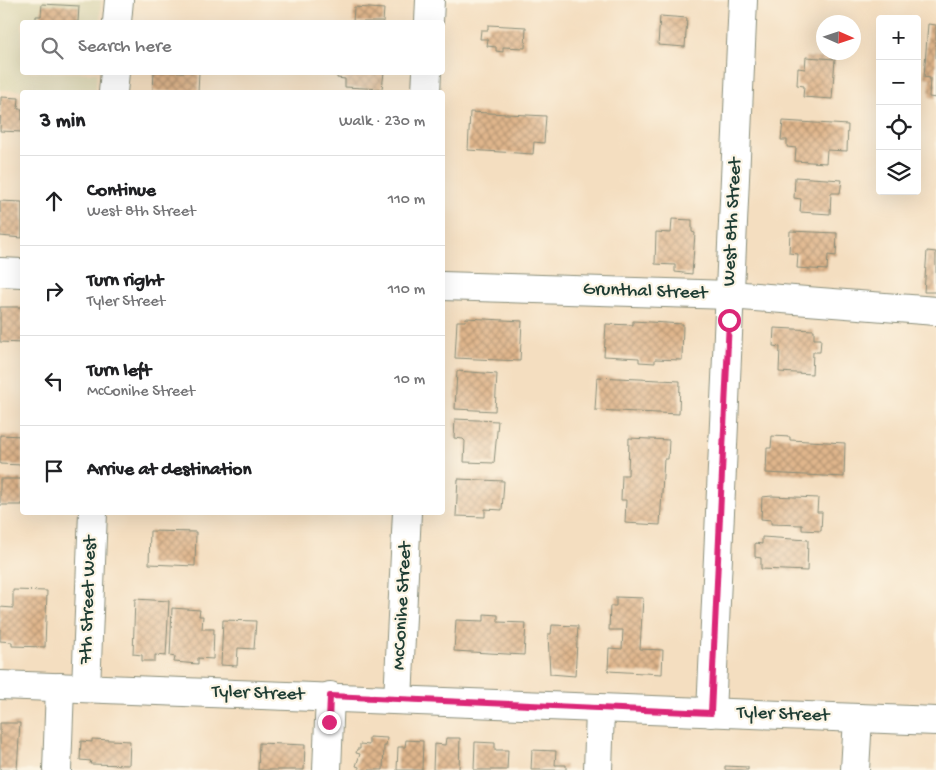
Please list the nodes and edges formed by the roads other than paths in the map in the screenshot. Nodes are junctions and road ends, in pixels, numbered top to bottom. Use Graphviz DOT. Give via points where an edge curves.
graph roads {
  1 [pos="119,0"];
  2 [pos="430,0"];
  3 [pos="743,0"];
  4 [pos="117,20"];
  5 [pos="429,20"];
  6 [pos="114,75"];
  7 [pos="427,75"];
  8 [pos="113,90"];
  9 [pos="426,90"];
  10 [pos="0,272"];
  11 [pos="20,273"];
  12 [pos="445,286"];
  13 [pos="730,295"];
  14 [pos="936,311"];
  15 [pos="93,515"];
  16 [pos="407,515"];
  17 [pos="0,685"];
  18 [pos="73,688"];
  19 [pos="330,696"];
  20 [pos="398,700"];
  21 [pos="600,710"];
  22 [pos="711,713"];
  23 [pos="858,718"];
  24 [pos="936,721"];
  25 [pos="57,770"];
  26 [pos="327,770"];
  27 [pos="598,770"];
  28 [pos="855,770"];
  1 -- 4 [label="street"];
  2 -- 5 [label="street"];
  3 -- 13 [label="street, West 8th Street"];
  6 -- 8 [label="street"];
  7 -- 9 [label="street"];
  10 -- 11 [label="street"];
  12 -- 13 [label="street, Grunthal Street"];
  13 -- 14 [label="street, Grunthal Street"];
  13 -- 22 [label="street, West 8th Street"];
  15 -- 18 [label="street, 7th Street West"];
  16 -- 20 [label="street, McConihe Street"];
  17 -- 18 [label="street, Tyler Street"];
  18 -- 19 [label="street, Tyler Street"];
  18 -- 25 [label="street, 7th Street West"];
  19 -- 20 [label="street, Tyler Street"];
  19 -- 26 [label="street"];
  20 -- 21 [label="street, Tyler Street"];
  21 -- 22 [label="street, Tyler Street"];
  21 -- 27 [label="street"];
  22 -- 23 [label="street, Tyler Street"];
  23 -- 24 [label="street, Tyler Street"];
  23 -- 28 [label="street"];
}
